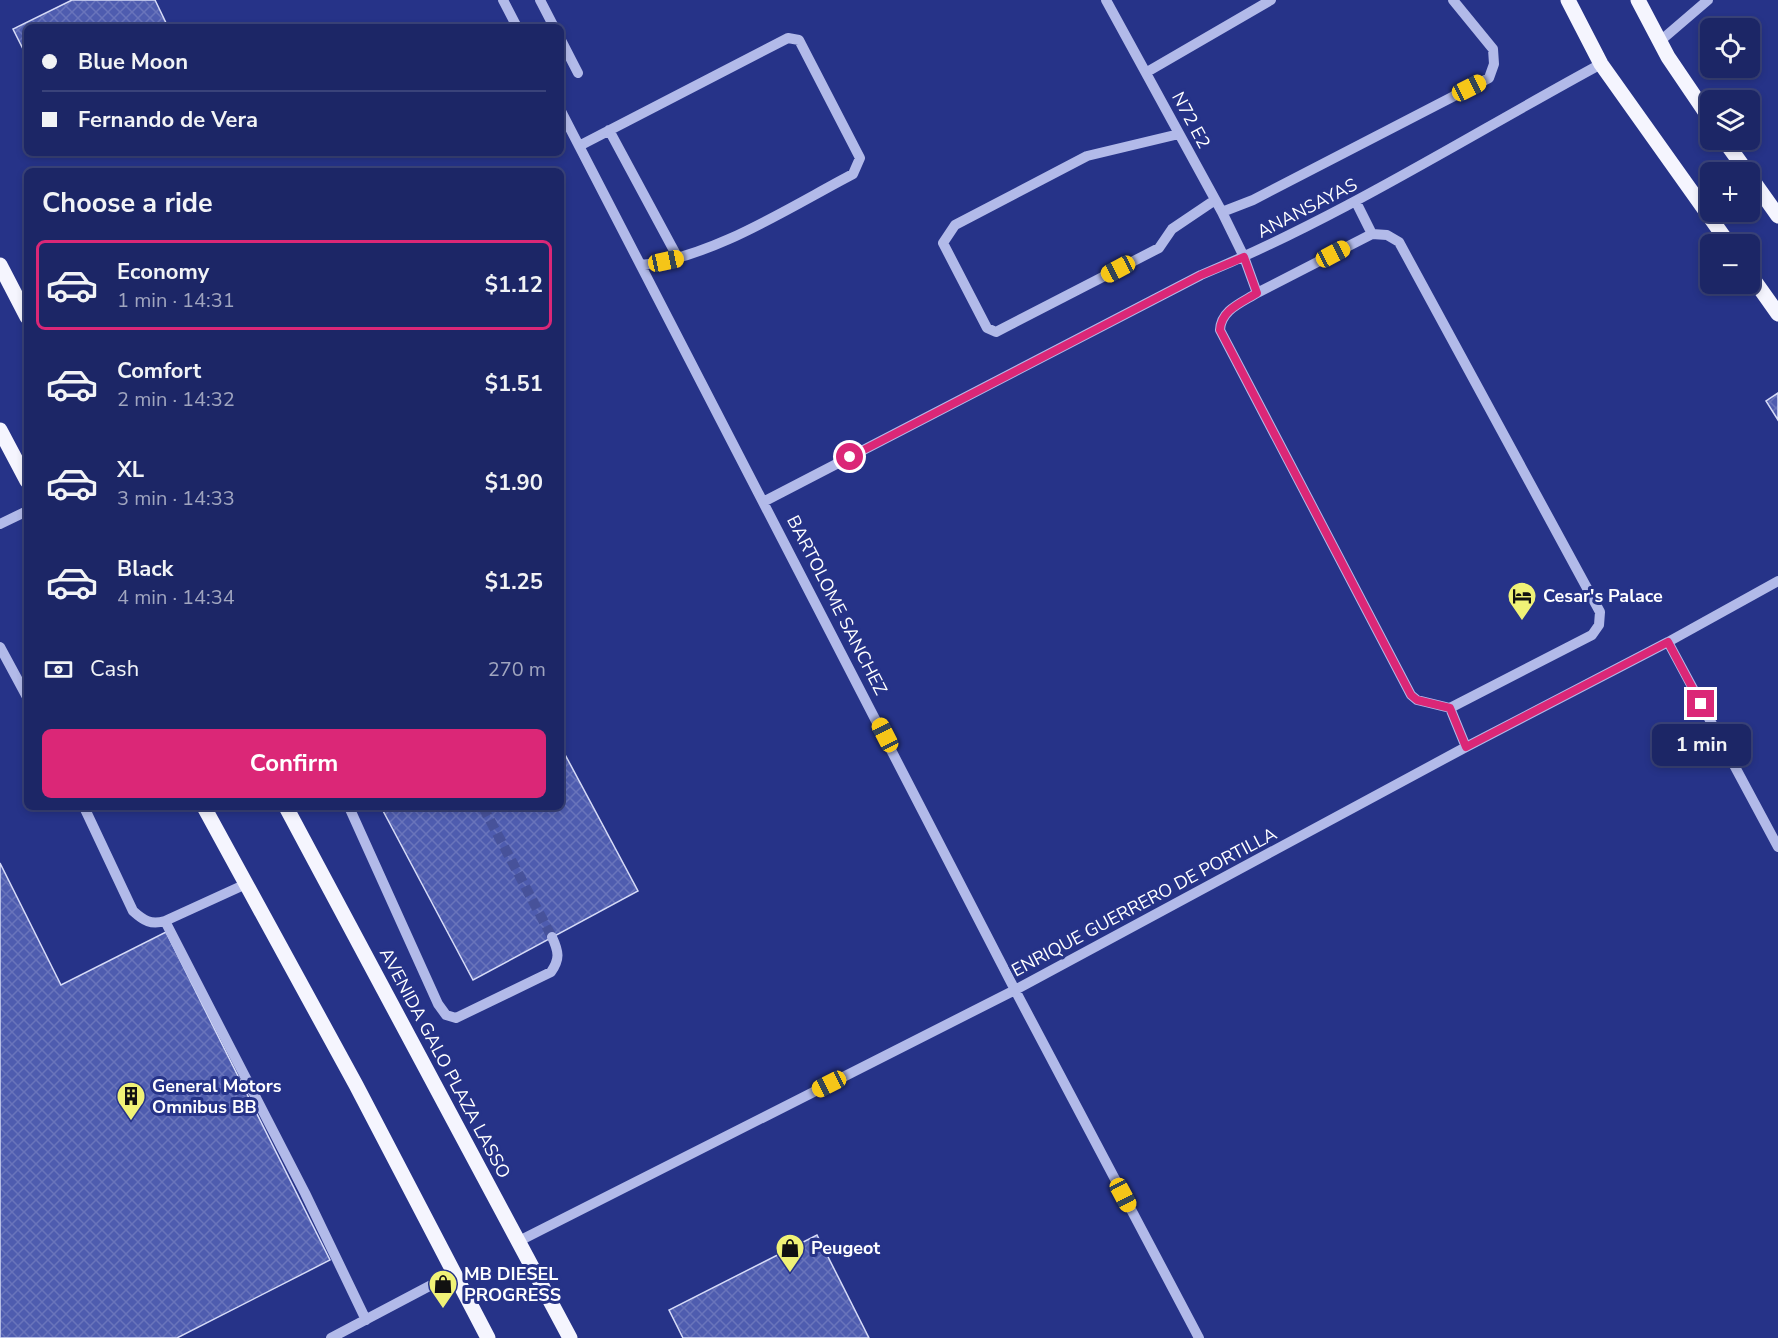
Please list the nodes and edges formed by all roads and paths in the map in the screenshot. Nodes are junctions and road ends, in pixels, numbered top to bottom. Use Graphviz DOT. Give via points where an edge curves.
graph roads {
  1 [pos="503,0"];
  2 [pos="540,0"];
  3 [pos="1106,0"];
  4 [pos="1271,0"];
  5 [pos="1453,0"];
  6 [pos="1568,0"];
  7 [pos="1638,0"];
  8 [pos="1708,0"];
  9 [pos="515,24"];
  10 [pos="552,24"];
  11 [pos="1659,42"];
  12 [pos="564,46"];
  13 [pos="1601,64"];
  14 [pos="1147,72"];
  15 [pos="578,73"];
  16 [pos="1700,104"];
  17 [pos="564,117"];
  18 [pos="609,130"];
  19 [pos="1179,134"];
  20 [pos="579,146"];
  21 [pos="1760,191"];
  22 [pos="1215,200"];
  23 [pos="1356,202"];
  24 [pos="1222,212"];
  25 [pos="1778,216"];
  26 [pos="1372,234"];
  27 [pos="1722,234"];
  28 [pos="1244,257"];
  29 [pos="678,258"];
  30 [pos="0,265"];
  31 [pos="641,265"];
  32 [pos="1760,289"];
  33 [pos="1257,293"];
  34 [pos="24,311"];
  35 [pos="1778,314"];
  36 [pos="0,430"];
  37 [pos="24,475"];
  38 [pos="765,501"];
  39 [pos="24,512"];
  40 [pos="0,524"];
  41 [pos="1778,581"];
  42 [pos="1668,642"];
  43 [pos="0,647"];
  44 [pos="24,691"];
  45 [pos="1450,708"];
  46 [pos="1466,747"];
  47 [pos="85,810"];
  48 [pos="206,810"];
  49 [pos="288,810"];
  50 [pos="350,810"];
  51 [pos="1778,847"];
  52 [pos="246,884"];
  53 [pos="165,921"];
  54 [pos="552,938"];
  55 [pos="1015,990"];
  56 [pos="519,1241"];
  57 [pos="454,1273"];
  58 [pos="366,1320"];
  59 [pos="331,1338"];
  60 [pos="488,1338"];
  61 [pos="570,1338"];
  62 [pos="1199,1338"];
  1 -- 9 [label="street"];
  2 -- 10 [label="street"];
  3 -- 14 [label="street, N72 E2"];
  4 -- 14 [label="street"];
  5 -- 24 [label="street" via="1493,49 1494,64 1489,78"];
  6 -- 13 [label="main road"];
  7 -- 11 [label="main road"];
  8 -- 11 [label="street"];
  11 -- 16 [label="main road"];
  12 -- 15 [label="street"];
  13 -- 23 [label="street, ANANSAYAS"];
  13 -- 27 [label="main road"];
  14 -- 19 [label="street, N72 E2"];
  17 -- 20 [label="street, BARTOLOME SANCHEZ"];
  18 -- 20 [label="street"];
  18 -- 29 [label="street"];
  18 -- 29 [label="street" via="788,38 799,40 860,158 857,167 853,174 716,245"];
  19 -- 22 [label="street, N72 E2"];
  19 -- 22 [label="street" via="1087,156 955,225 943,243 987,328 996,332 1159,248 1172,229"];
  20 -- 31 [label="street, BARTOLOME SANCHEZ"];
  21 -- 25 [label="main road"];
  22 -- 24 [label="street, N72 E2"];
  23 -- 26 [label="street"];
  23 -- 28 [label="street, ANANSAYAS"];
  24 -- 28 [label="street, N72 E2"];
  26 -- 33 [label="street"];
  26 -- 45 [label="street" via="1387,235 1399,242 1600,612 1599,625 1592,635"];
  28 -- 33 [label="street, N72 E2"];
  28 -- 38 [label="street, ANANSAYAS" via="1201,275"];
  29 -- 31 [label="street"];
  30 -- 34 [label="main road"];
  31 -- 38 [label="street, BARTOLOME SANCHEZ"];
  32 -- 35 [label="main road"];
  33 -- 45 [label="street" via="1225,313 1220,330 1411,695"];
  36 -- 37 [label="main road"];
  38 -- 55 [label="street, BARTOLOME SANCHEZ"];
  39 -- 40 [label="street"];
  41 -- 42 [label="street, ENRIQUE GUERRERO DE PORTILLA"];
  42 -- 46 [label="street, ENRIQUE GUERRERO DE PORTILLA"];
  42 -- 51 [label="street"];
  43 -- 44 [label="street"];
  45 -- 46 [label="street"];
  46 -- 55 [label="street, ENRIQUE GUERRERO DE PORTILLA"];
  47 -- 53 [label="street" via="134,910 142,920 154,925"];
  48 -- 52 [label="main road"];
  49 -- 56 [label="main road, AVENIDA GALO PLAZA LASSO"];
  50 -- 54 [label="street" via="446,1015 456,1018 552,972 559,951"];
  52 -- 53 [label="street"];
  52 -- 57 [label="main road"];
  53 -- 58 [label="street"];
  55 -- 56 [label="street, ENRIQUE GUERRERO DE PORTILLA"];
  55 -- 62 [label="street, BARTOLOME SANCHEZ"];
  56 -- 61 [label="main road, AVENIDA GALO PLAZA LASSO"];
  57 -- 58 [label="street"];
  57 -- 60 [label="main road"];
  58 -- 59 [label="street"];
}
